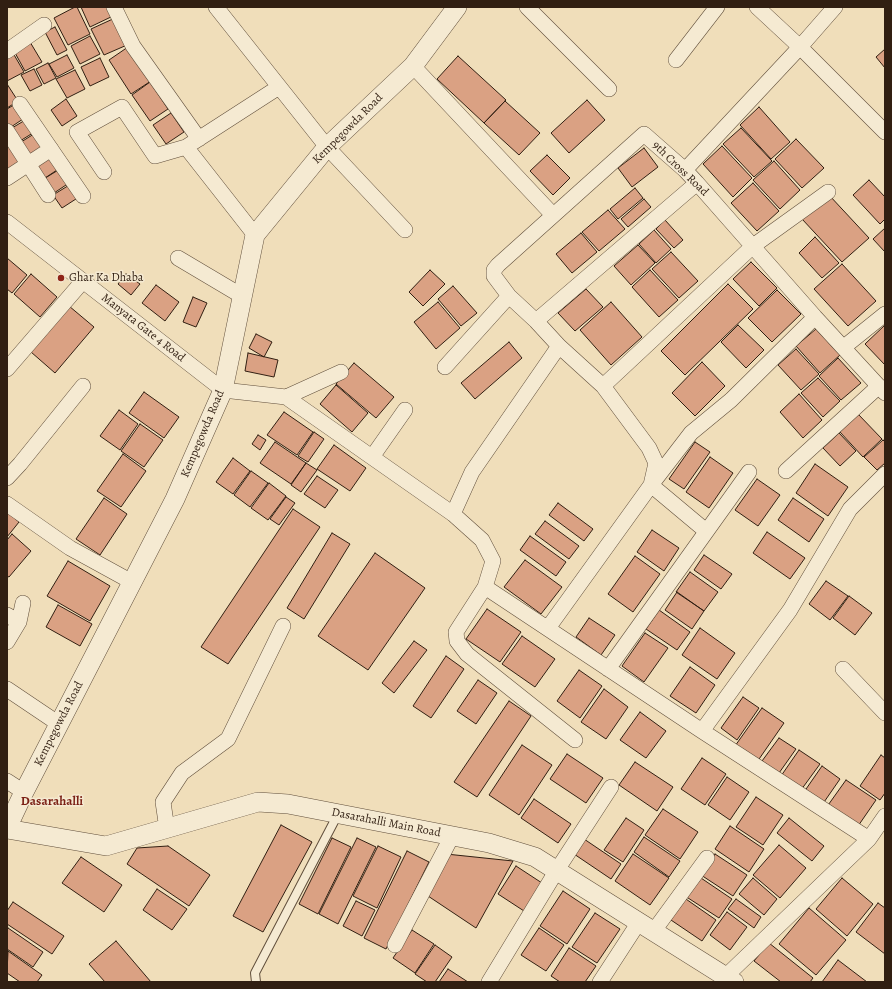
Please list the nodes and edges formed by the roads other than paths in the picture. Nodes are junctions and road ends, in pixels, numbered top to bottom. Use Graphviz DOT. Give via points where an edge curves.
graph roads {
  1 [pos="114,7"];
  2 [pos="216,7"];
  3 [pos="456,7"];
  4 [pos="527,7"];
  5 [pos="717,7"];
  6 [pos="756,7"];
  7 [pos="835,7"];
  8 [pos="44,25"];
  9 [pos="800,47"];
  10 [pos="7,51"];
  11 [pos="676,60"];
  12 [pos="413,66"];
  13 [pos="279,87"];
  14 [pos="609,88"];
  15 [pos="20,104"];
  16 [pos="7,131"];
  17 [pos="885,132"];
  18 [pos="199,139"];
  19 [pos="186,147"];
  20 [pos="327,147"];
  21 [pos="51,149"];
  22 [pos="27,164"];
  23 [pos="685,170"];
  24 [pos="104,172"];
  25 [pos="7,178"];
  26 [pos="697,183"];
  27 [pos="828,192"];
  28 [pos="48,195"];
  29 [pos="83,196"];
  30 [pos="553,215"];
  31 [pos="7,222"];
  32 [pos="405,230"];
  33 [pos="255,235"];
  34 [pos="753,246"];
  35 [pos="178,258"];
  36 [pos="83,281"];
  37 [pos="242,296"];
  38 [pos="509,296"];
  39 [pos="885,314"];
  40 [pos="815,317"];
  41 [pos="536,321"];
  42 [pos="559,346"];
  43 [pos="844,347"];
  44 [pos="445,367"];
  45 [pos="7,369"];
  46 [pos="341,372"];
  47 [pos="83,386"];
  48 [pos="603,386"];
  49 [pos="223,390"];
  50 [pos="882,390"];
  51 [pos="286,397"];
  52 [pos="405,410"];
  53 [pos="372,457"];
  54 [pos="786,471"];
  55 [pos="749,472"];
  56 [pos="885,474"];
  57 [pos="7,478"];
  58 [pos="651,485"];
  59 [pos="7,504"];
  60 [pos="453,514"];
  61 [pos="706,531"];
  62 [pos="132,582"];
  63 [pos="485,587"];
  64 [pos="23,603"];
  65 [pos="13,618"];
  66 [pos="283,626"];
  67 [pos="548,628"];
  68 [pos="7,642"];
  69 [pos="608,669"];
  70 [pos="843,670"];
  71 [pos="7,689"];
  72 [pos="885,713"];
  73 [pos="59,724"];
  74 [pos="702,731"];
  75 [pos="575,740"];
  76 [pos="7,781"];
  77 [pos="611,787"];
  78 [pos="24,792"];
  79 [pos="338,814"];
  80 [pos="885,816"];
  81 [pos="7,828"];
  82 [pos="167,829"];
  83 [pos="452,836"];
  84 [pos="869,838"];
  85 [pos="707,858"];
  86 [pos="557,870"];
  87 [pos="646,927"];
  88 [pos="395,945"];
  89 [pos="730,979"];
  90 [pos="256,982"];
  91 [pos="489,982"];
  92 [pos="600,982"];
  1 -- 18 [label="street" via="133,46"];
  2 -- 13 [label="street"];
  3 -- 12 [label="street, Kempegowda Road"];
  4 -- 14 [label="street"];
  5 -- 11 [label="street"];
  6 -- 9 [label="street"];
  7 -- 9 [label="street"];
  8 -- 10 [label="street"];
  9 -- 17 [label="street"];
  9 -- 23 [label="street"];
  12 -- 20 [label="street, Kempegowda Road"];
  12 -- 30 [label="street"];
  13 -- 18 [label="street"];
  13 -- 20 [label="street"];
  15 -- 21 [label="street"];
  16 -- 22 [label="street"];
  18 -- 19 [label="street"];
  19 -- 24 [label="street" via="155,156 122,107 77,132"];
  19 -- 33 [label="street"];
  20 -- 32 [label="street"];
  20 -- 33 [label="street, Kempegowda Road"];
  21 -- 22 [label="street"];
  21 -- 29 [label="street"];
  22 -- 25 [label="street"];
  22 -- 28 [label="street"];
  23 -- 26 [label="street, 9th Cross Road"];
  23 -- 30 [label="street, 9th Cross Road" via="644,134"];
  26 -- 34 [label="street, 9th Cross Road"];
  26 -- 41 [label="street"];
  27 -- 34 [label="street"];
  30 -- 38 [label="street" via="494,270 494,276"];
  31 -- 36 [label="street, Manyata Gate 4 Road"];
  33 -- 37 [label="street, Kempegowda Road"];
  34 -- 40 [label="street, 9th Cross Road"];
  34 -- 48 [label="street"];
  35 -- 37 [label="street"];
  36 -- 45 [label="street"];
  36 -- 49 [label="street, Manyata Gate 4 Road"];
  37 -- 49 [label="street, Kempegowda Road"];
  38 -- 41 [label="street"];
  38 -- 44 [label="street"];
  39 -- 43 [label="street"];
  40 -- 43 [label="street, 9th Cross Road"];
  40 -- 58 [label="street" via="731,400 691,433"];
  41 -- 42 [label="street"];
  42 -- 48 [label="street"];
  42 -- 60 [label="street" via="472,472"];
  43 -- 50 [label="street, 9th Cross Road"];
  46 -- 51 [label="street"];
  47 -- 57 [label="street"];
  48 -- 58 [label="street" via="649,448 656,463"];
  49 -- 51 [label="street"];
  49 -- 62 [label="street, Kempegowda Road" via="175,499"];
  50 -- 54 [label="street"];
  51 -- 53 [label="street"];
  52 -- 53 [label="street"];
  53 -- 60 [label="street"];
  55 -- 61 [label="street"];
  56 -- 74 [label="street" via="850,509 790,610"];
  58 -- 61 [label="street"];
  58 -- 67 [label="street"];
  59 -- 62 [label="street" via="70,548"];
  60 -- 63 [label="street" via="482,540 493,562"];
  61 -- 69 [label="street"];
  62 -- 73 [label="street, Kempegowda Road"];
  63 -- 67 [label="street"];
  63 -- 75 [label="street" via="456,632 457,641 467,654"];
  64 -- 65 [label="street"];
  65 -- 68 [label="street"];
  66 -- 82 [label="street" via="228,739 182,773 163,802"];
  67 -- 69 [label="street"];
  69 -- 74 [label="street"];
  70 -- 72 [label="street"];
  71 -- 73 [label="street"];
  73 -- 78 [label="street, Kempegowda Road"];
  74 -- 84 [label="street"];
  76 -- 78 [label="street"];
  77 -- 86 [label="street"];
  78 -- 81 [label="street, Kempegowda Road"];
  79 -- 82 [label="street, Dasarahalli Main Road" via="288,804 258,802"];
  79 -- 83 [label="street, Dasarahalli Main Road"];
  79 -- 90 [label="lane" via="254,973"];
  80 -- 84 [label="street"];
  81 -- 82 [label="street, Dasarahalli Main Road" via="106,846"];
  83 -- 86 [label="street, Dasarahalli Main Road" via="489,843 535,857"];
  83 -- 88 [label="street"];
  84 -- 89 [label="street"];
  85 -- 87 [label="street"];
  86 -- 87 [label="street, Dasarahalli Main Road"];
  86 -- 91 [label="street"];
  87 -- 89 [label="street, Dasarahalli Main Road"];
  87 -- 92 [label="street"];
}
